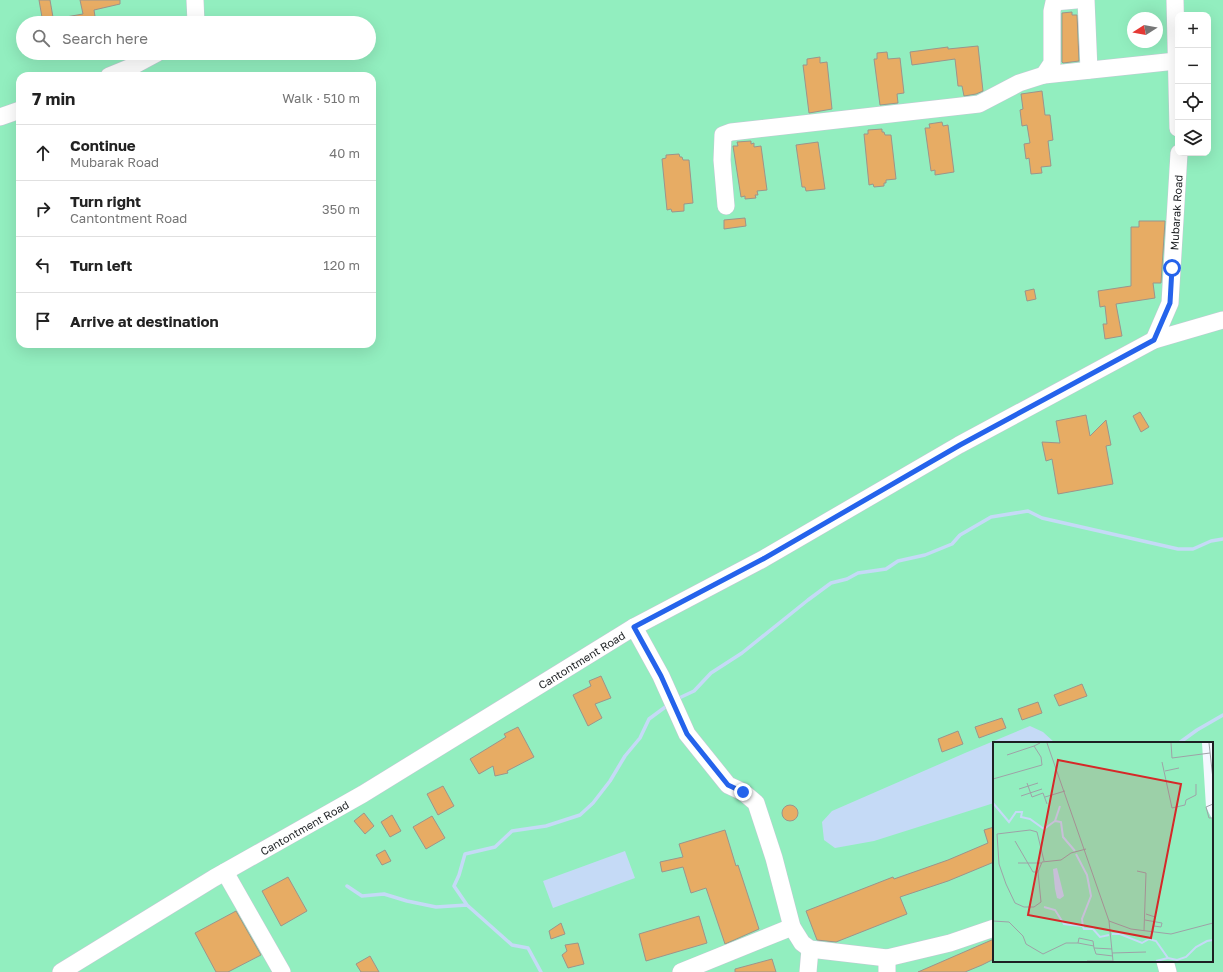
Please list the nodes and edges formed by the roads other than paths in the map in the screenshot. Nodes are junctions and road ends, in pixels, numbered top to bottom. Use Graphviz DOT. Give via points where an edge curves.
graph roads {
  1 [pos="195,0"];
  2 [pos="1076,0"];
  3 [pos="1086,0"];
  4 [pos="1175,0"];
  5 [pos="196,16"];
  6 [pos="1176,48"];
  7 [pos="144,60"];
  8 [pos="1175,61"];
  9 [pos="1089,70"];
  10 [pos="119,72"];
  11 [pos="1044,75"];
  12 [pos="1177,84"];
  13 [pos="16,111"];
  14 [pos="0,117"];
  15 [pos="1178,120"];
  16 [pos="1179,156"];
  17 [pos="726,206"];
  18 [pos="1223,320"];
  19 [pos="1154,340"];
  20 [pos="634,627"];
  21 [pos="225,872"];
  22 [pos="792,927"];
  23 [pos="993,928"];
  24 [pos="810,949"];
  25 [pos="1165,962"];
  26 [pos="887,965"];
  27 [pos="61,972"];
  28 [pos="282,972"];
  29 [pos="681,972"];
  30 [pos="808,972"];
  31 [pos="1168,972"];
  1 -- 5 [label="street"];
  2 -- 11 [label="street" via="1054,2 1052,63"];
  3 -- 9 [label="street"];
  4 -- 6 [label="street"];
  7 -- 10 [label="street"];
  8 -- 9 [label="street"];
  9 -- 11 [label="street"];
  11 -- 17 [label="street" via="1019,83 979,104 731,132 723,135 722,160"];
  12 -- 15 [label="street"];
  13 -- 14 [label="street"];
  16 -- 19 [label="street, Mubarak Road" via="1170,303"];
  18 -- 19 [label="street, Cantontment Road"];
  19 -- 20 [label="street, Cantontment Road" via="960,445 763,559"];
  20 -- 21 [label="street, Cantontment Road" via="363,794"];
  20 -- 22 [label="street" via="661,676 687,734 728,785 743,792 756,803"];
  21 -- 27 [label="street, Cantontment Road"];
  21 -- 28 [label="street"];
  22 -- 24 [label="street" via="802,943"];
  22 -- 29 [label="street"];
  23 -- 26 [label="street"];
  24 -- 26 [label="street"];
  24 -- 30 [label="street"];
  25 -- 31 [label="street"];
}
